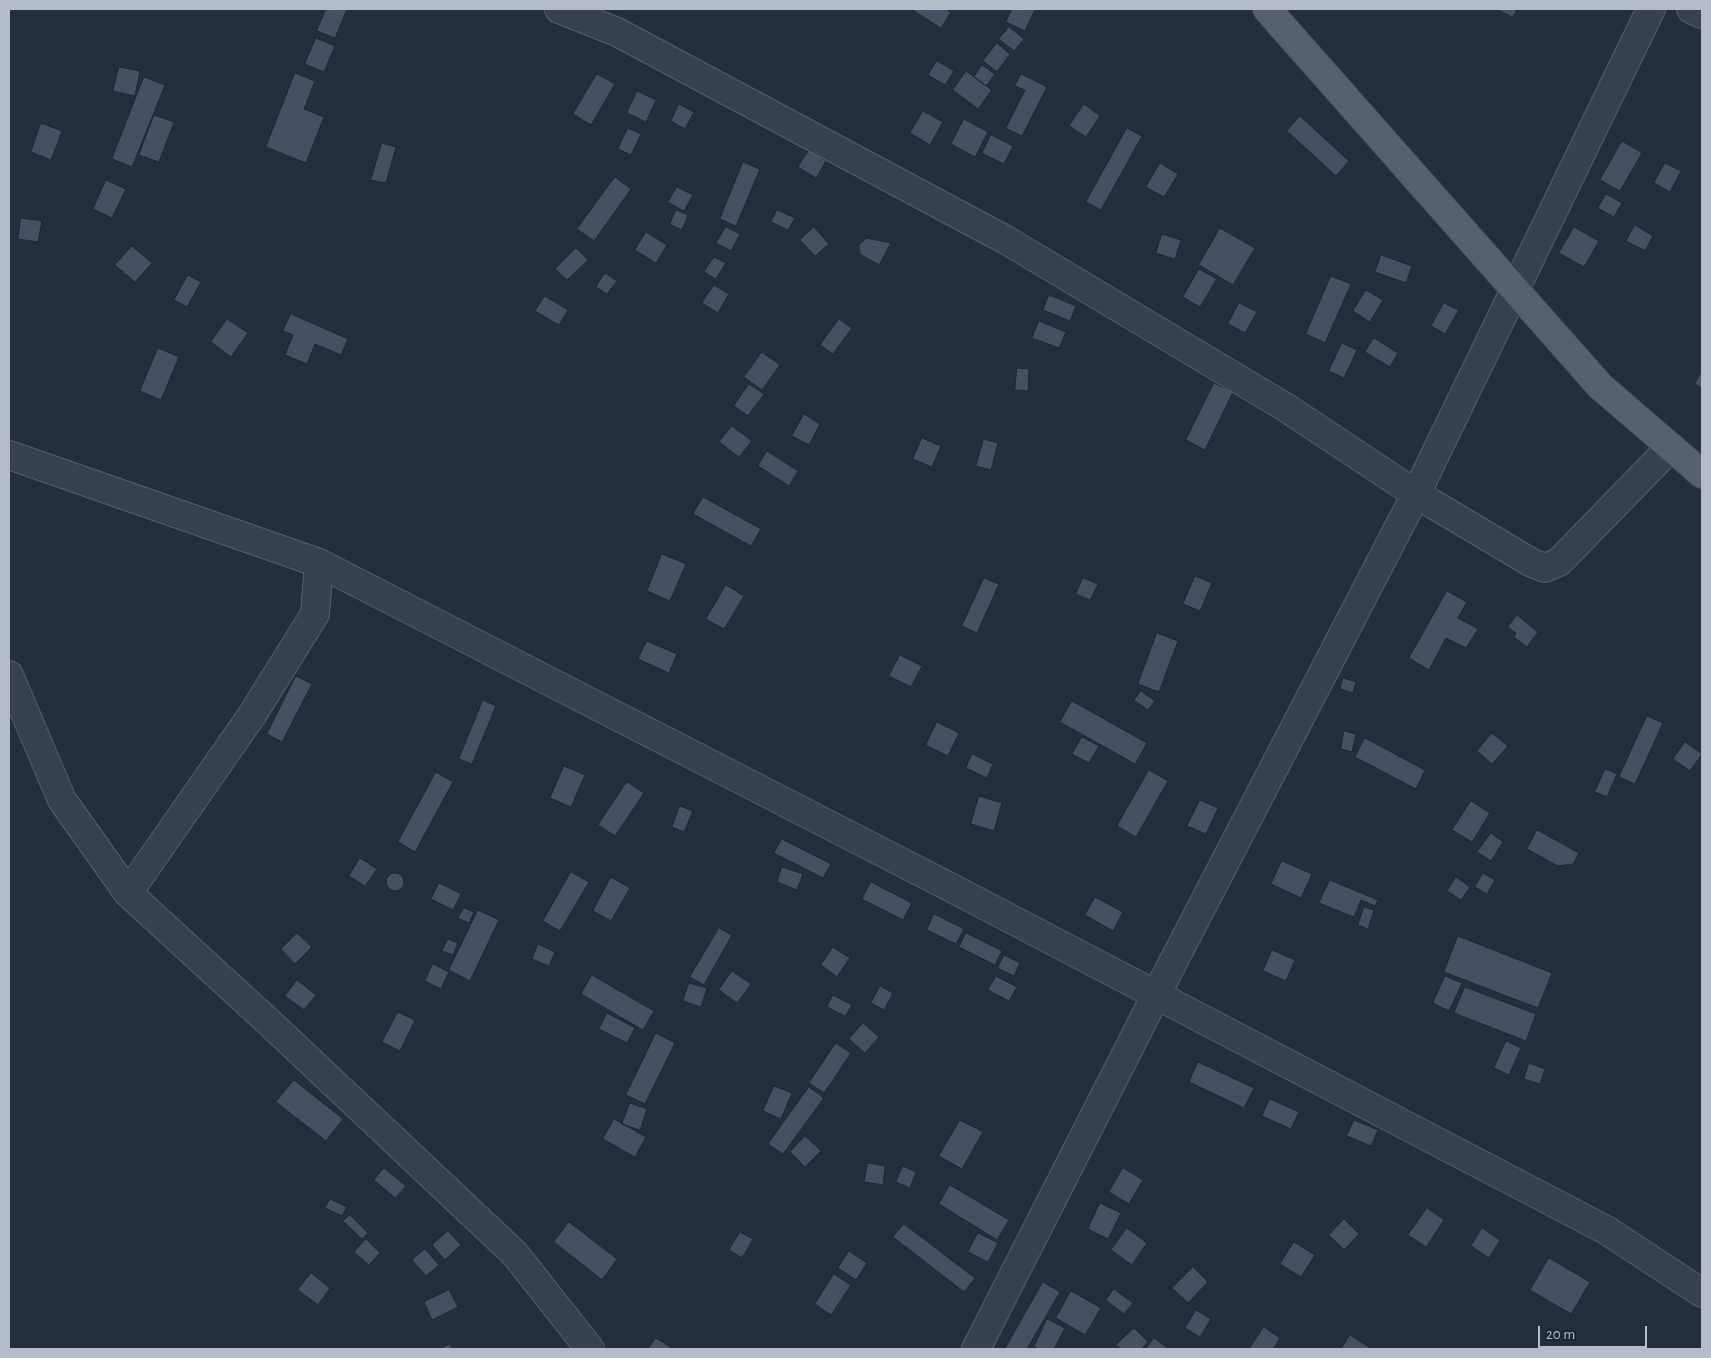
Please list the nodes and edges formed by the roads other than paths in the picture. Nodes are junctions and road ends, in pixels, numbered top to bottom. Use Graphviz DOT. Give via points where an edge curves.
graph roads {
  1 [pos="558,9"];
  2 [pos="1267,9"];
  3 [pos="1651,9"];
  4 [pos="1691,9"];
  5 [pos="1702,14"];
  6 [pos="1515,290"];
  7 [pos="1671,447"];
  8 [pos="9,455"];
  9 [pos="1702,474"];
  10 [pos="1416,494"];
  11 [pos="319,563"];
  12 [pos="9,675"];
  13 [pos="128,893"];
  14 [pos="1156,995"];
  15 [pos="1702,1293"];
  16 [pos="590,1349"];
  17 [pos="976,1349"];
  1 -- 10 [label="street" via="617,32 1006,240 1285,407"];
  2 -- 6 [label="main road"];
  3 -- 6 [label="street"];
  4 -- 5 [label="street"];
  6 -- 7 [label="main road" via="1600,386"];
  6 -- 10 [label="street"];
  7 -- 9 [label="main road"];
  7 -- 10 [label="street" via="1559,562 1545,568"];
  8 -- 11 [label="street"];
  10 -- 14 [label="street"];
  11 -- 13 [label="street" via="315,614 252,715"];
  11 -- 14 [label="street"];
  12 -- 13 [label="street" via="62,800"];
  13 -- 16 [label="street" via="515,1254"];
  14 -- 15 [label="street" via="1606,1230"];
  14 -- 17 [label="street"];
}
